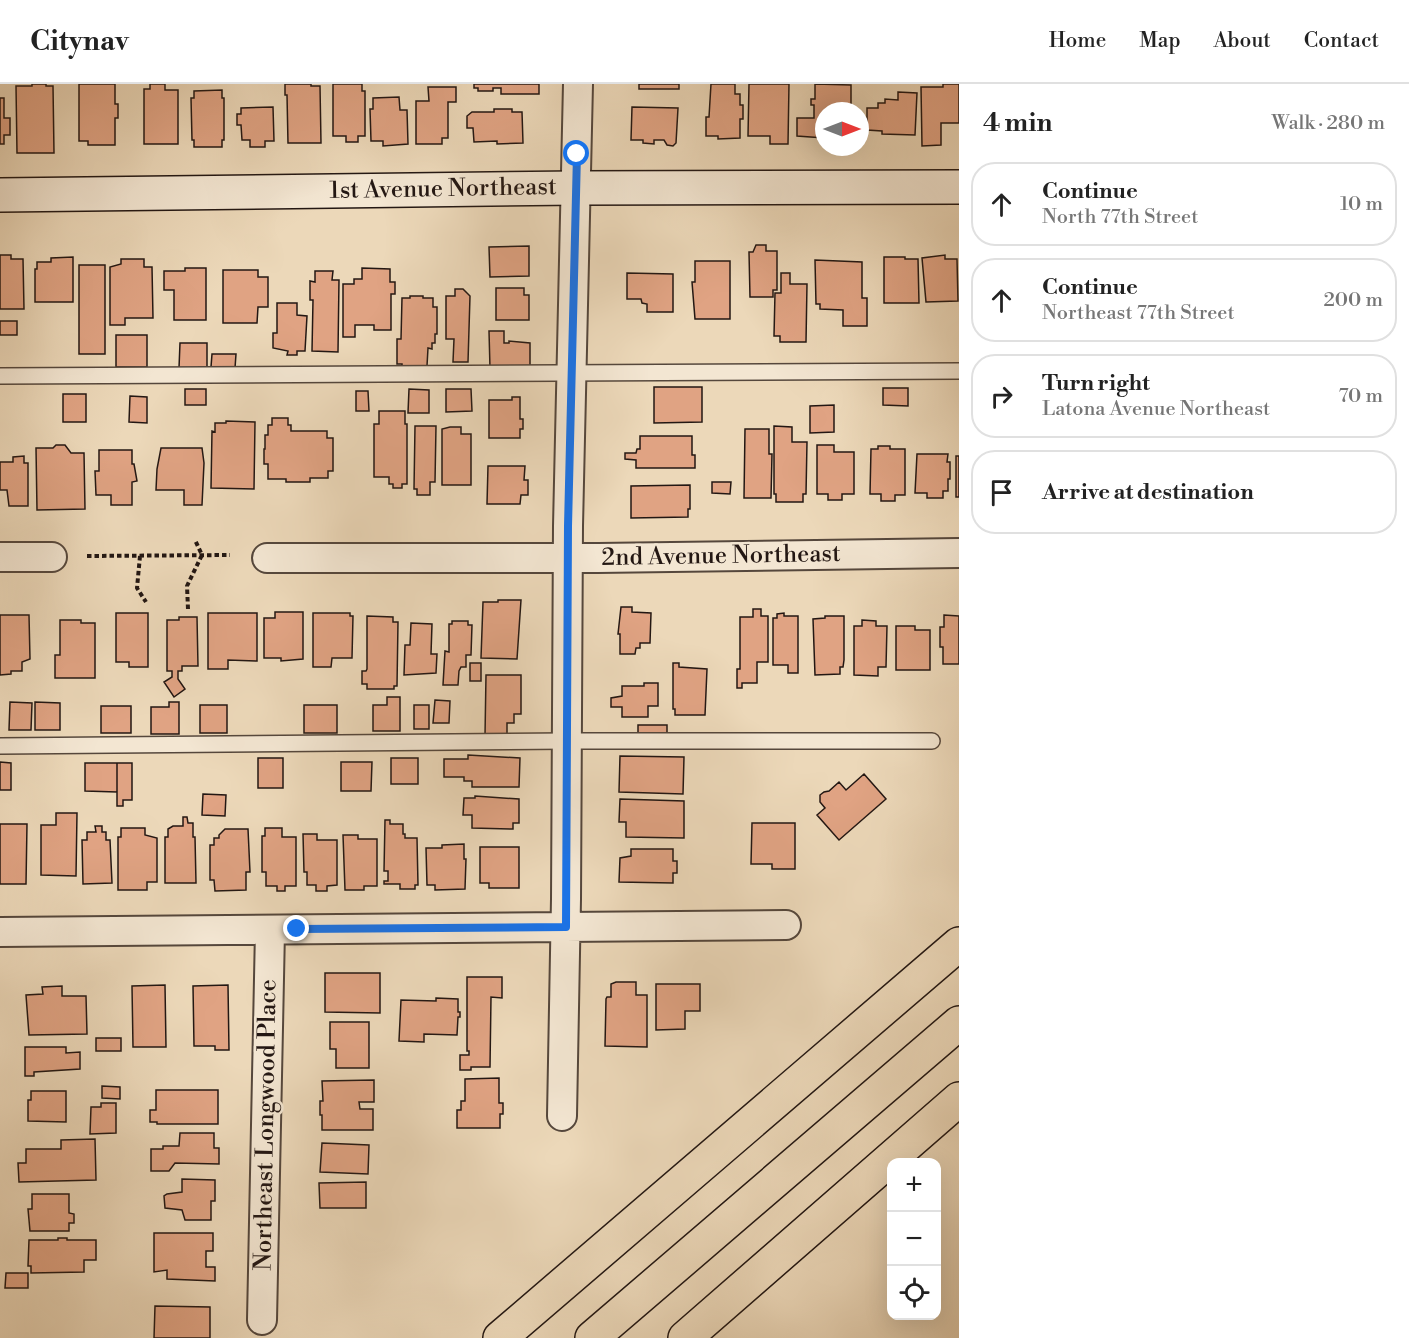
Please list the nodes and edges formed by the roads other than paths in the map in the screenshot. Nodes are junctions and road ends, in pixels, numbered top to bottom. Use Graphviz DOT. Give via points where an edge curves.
graph roads {
  1 [pos="578,84"];
  2 [pos="959,187"];
  3 [pos="577,188"];
  4 [pos="0,195"];
  5 [pos="959,371"];
  6 [pos="570,374"];
  7 [pos="0,376"];
  8 [pos="959,553"];
  9 [pos="0,557"];
  10 [pos="52,557"];
  11 [pos="267,558"];
  12 [pos="568,558"];
  13 [pos="567,741"];
  14 [pos="932,741"];
  15 [pos="0,746"];
  16 [pos="786,925"];
  17 [pos="566,927"];
  18 [pos="270,930"];
  19 [pos="0,932"];
  20 [pos="959,944"];
  21 [pos="959,1023"];
  22 [pos="959,1099"];
  23 [pos="562,1116"];
  24 [pos="262,1320"];
  25 [pos="500,1338"];
  26 [pos="592,1338"];
  27 [pos="685,1338"];
  1 -- 3 [label="street"];
  2 -- 3 [label="street, 1st Avenue Northeast"];
  3 -- 4 [label="street, 1st Avenue Northeast"];
  3 -- 6 [label="street"];
  5 -- 6 [label="lane"];
  6 -- 7 [label="lane"];
  6 -- 12 [label="street"];
  8 -- 12 [label="street, 2nd Avenue Northeast"];
  9 -- 10 [label="street"];
  11 -- 12 [label="street, 2nd Avenue Northeast"];
  12 -- 13 [label="street"];
  13 -- 14 [label="lane"];
  13 -- 15 [label="lane"];
  13 -- 17 [label="street"];
  16 -- 17 [label="street"];
  17 -- 18 [label="street"];
  17 -- 23 [label="street"];
  18 -- 19 [label="street"];
  18 -- 24 [label="street, Northeast Longwood Place"];
  20 -- 25 [label="highway"];
  21 -- 26 [label="highway"];
  22 -- 27 [label="highway"];
}
